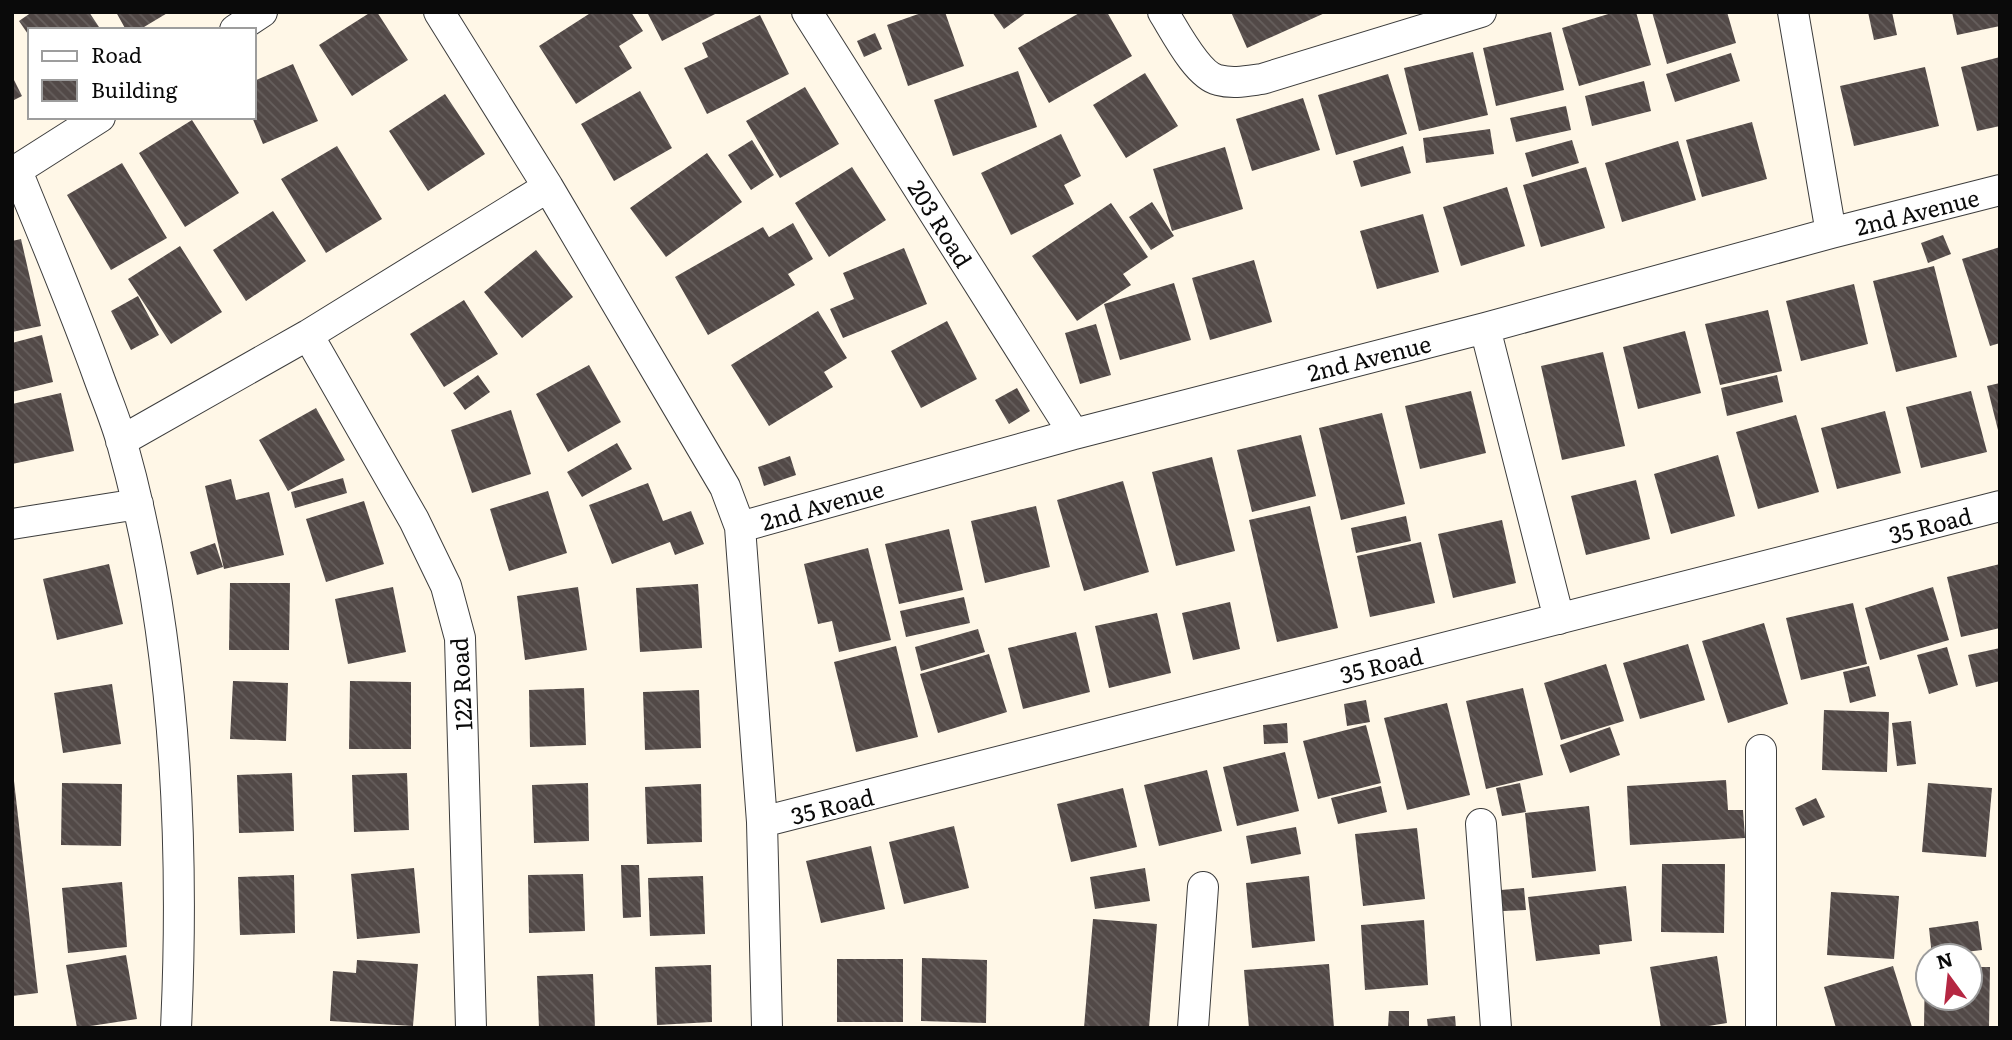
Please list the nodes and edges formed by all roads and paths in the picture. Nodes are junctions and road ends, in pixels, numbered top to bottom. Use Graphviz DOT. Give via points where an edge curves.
graph roads {
  1 [pos="261,12"];
  2 [pos="439,12"];
  3 [pos="807,12"];
  4 [pos="1163,12"];
  5 [pos="1481,12"];
  6 [pos="1793,12"];
  7 [pos="237,28"];
  8 [pos="97,119"];
  9 [pos="15,172"];
  10 [pos="548,187"];
  11 [pos="2000,190"];
  12 [pos="1831,233"];
  13 [pos="1485,328"];
  14 [pos="308,335"];
  15 [pos="1074,434"];
  16 [pos="121,441"];
  17 [pos="138,504"];
  18 [pos="2000,506"];
  19 [pos="12,524"];
  20 [pos="740,527"];
  21 [pos="1559,619"];
  22 [pos="1761,750"];
  23 [pos="762,822"];
  24 [pos="1481,824"];
  25 [pos="1203,887"];
  26 [pos="176,1028"];
  27 [pos="471,1028"];
  28 [pos="767,1028"];
  29 [pos="1193,1028"];
  30 [pos="1496,1028"];
  31 [pos="1761,1028"];
  1 -- 7 [label="street"];
  2 -- 10 [label="street, 2nd Avenue"];
  3 -- 15 [label="street, 203 Road"];
  4 -- 5 [label="street" via="1199,68 1215,80 1236,83"];
  6 -- 12 [label="street"];
  8 -- 9 [label="street"];
  9 -- 16 [label="street" via="80,324"];
  10 -- 14 [label="street"];
  10 -- 20 [label="street, 2nd Avenue" via="725,487"];
  11 -- 12 [label="street, 2nd Avenue"];
  12 -- 13 [label="street, 2nd Avenue"];
  13 -- 15 [label="street, 2nd Avenue"];
  13 -- 21 [label="street"];
  14 -- 16 [label="street"];
  14 -- 27 [label="street, 122 Road" via="414,520 446,586 460,638"];
  15 -- 20 [label="street, 2nd Avenue"];
  16 -- 17 [label="street"];
  17 -- 19 [label="street"];
  17 -- 26 [label="street" via="172,711"];
  18 -- 21 [label="street, 35 Road"];
  20 -- 23 [label="street, 2nd Avenue"];
  21 -- 23 [label="street, 35 Road"];
  22 -- 31 [label="street"];
  23 -- 28 [label="street, 2nd Avenue"];
  24 -- 30 [label="street"];
  25 -- 29 [label="street"];
}
